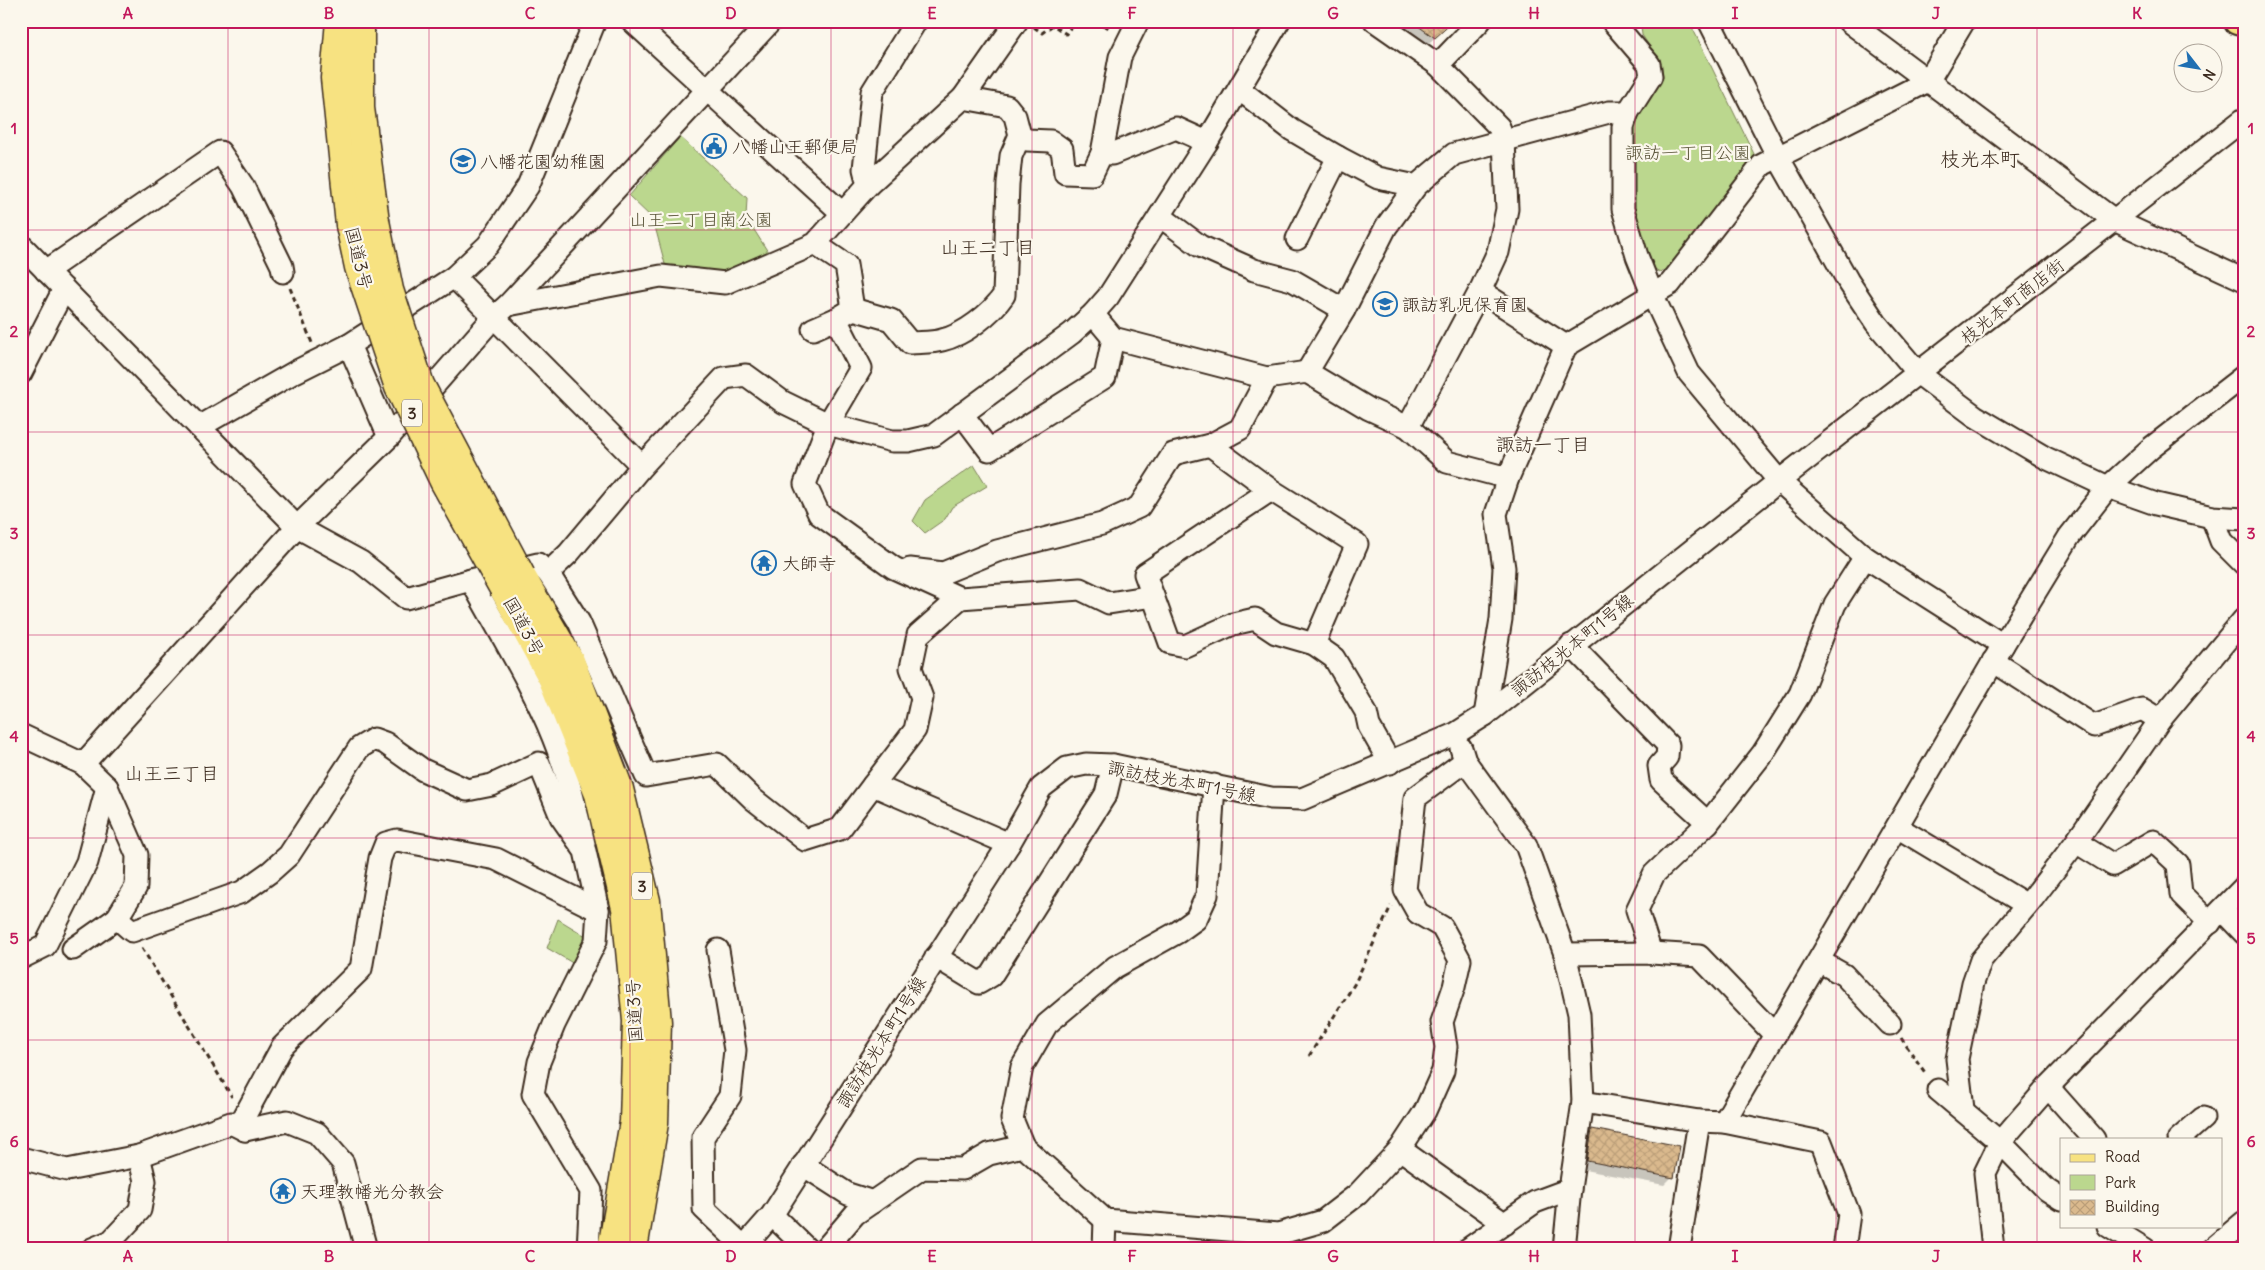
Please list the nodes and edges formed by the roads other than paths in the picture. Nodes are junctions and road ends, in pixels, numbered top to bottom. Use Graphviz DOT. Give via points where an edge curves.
graph roads {
  1 [pos="340,21"];
  2 [pos="360,21"];
  3 [pos="595,21"];
  4 [pos="632,21"];
  5 [pos="771,21"];
  6 [pos="916,21"];
  7 [pos="1138,21"];
  8 [pos="1279,21"];
  9 [pos="1375,21"];
  10 [pos="1480,21"];
  11 [pos="1709,21"];
  12 [pos="1848,21"];
  13 [pos="1964,21"];
  14 [pos="2237,21"];
  15 [pos="1616,22"];
  16 [pos="2244,23"];
  17 [pos="1024,24"];
  18 [pos="1438,65"];
  19 [pos="1928,80"];
  20 [pos="1239,89"];
  21 [pos="707,90"];
  22 [pos="963,98"];
  23 [pos="1628,112"];
  24 [pos="2244,119"];
  25 [pos="1020,134"];
  26 [pos="1504,140"];
  27 [pos="1207,142"];
  28 [pos="1102,153"];
  29 [pos="1778,156"];
  30 [pos="1338,157"];
  31 [pos="868,185"];
  32 [pos="1416,186"];
  33 [pos="842,213"];
  34 [pos="1160,216"];
  35 [pos="2114,220"];
  36 [pos="362,223"];
  37 [pos="1297,239"];
  38 [pos="815,244"];
  39 [pos="21,245"];
  40 [pos="46,271"];
  41 [pos="283,272"];
  42 [pos="454,278"];
  43 [pos="2244,280"];
  44 [pos="64,289"];
  45 [pos="1480,291"];
  46 [pos="1653,296"];
  47 [pos="1344,310"];
  48 [pos="500,312"];
  49 [pos="844,314"];
  50 [pos="1093,314"];
  51 [pos="813,329"];
  52 [pos="1113,338"];
  53 [pos="349,346"];
  54 [pos="1566,346"];
  55 [pos="21,372"];
  56 [pos="1307,372"];
  57 [pos="1919,374"];
  58 [pos="2244,376"];
  59 [pos="1267,378"];
  60 [pos="962,414"];
  61 [pos="828,424"];
  62 [pos="199,427"];
  63 [pos="1408,427"];
  64 [pos="390,437"];
  65 [pos="1210,445"];
  66 [pos="642,466"];
  67 [pos="1508,478"];
  68 [pos="1779,481"];
  69 [pos="2108,487"];
  70 [pos="1271,490"];
  71 [pos="2212,517"];
  72 [pos="2244,519"];
  73 [pos="297,527"];
  74 [pos="1865,557"];
  75 [pos="2244,564"];
  76 [pos="894,568"];
  77 [pos="548,573"];
  78 [pos="471,580"];
  79 [pos="1153,596"];
  80 [pos="960,598"];
  81 [pos="2244,619"];
  82 [pos="1314,644"];
  83 [pos="1571,646"];
  84 [pos="1998,653"];
  85 [pos="1484,715"];
  86 [pos="2160,720"];
  87 [pos="1455,734"];
  88 [pos="21,735"];
  89 [pos="1465,761"];
  90 [pos="1390,763"];
  91 [pos="83,764"];
  92 [pos="1113,765"];
  93 [pos="873,785"];
  94 [pos="1214,785"];
  95 [pos="107,787"];
  96 [pos="1708,823"];
  97 [pos="1897,827"];
  98 [pos="2076,842"];
  99 [pos="1009,844"];
  100 [pos="585,851"];
  101 [pos="2244,887"];
  102 [pos="2027,905"];
  103 [pos="598,910"];
  104 [pos="2216,917"];
  105 [pos="124,924"];
  106 [pos="2244,933"];
  107 [pos="73,949"];
  108 [pos="718,950"];
  109 [pos="1651,953"];
  110 [pos="1565,954"];
  111 [pos="936,957"];
  112 [pos="21,958"];
  113 [pos="1819,961"];
  114 [pos="1890,1024"];
  115 [pos="1775,1035"];
  116 [pos="2048,1087"];
  117 [pos="1938,1090"];
  118 [pos="1583,1102"];
  119 [pos="1963,1110"];
  120 [pos="2203,1118"];
  121 [pos="1699,1121"];
  122 [pos="1724,1122"];
  123 [pos="245,1123"];
  124 [pos="2093,1138"];
  125 [pos="2180,1138"];
  126 [pos="2000,1142"];
  127 [pos="1023,1146"];
  128 [pos="1400,1149"];
  129 [pos="139,1156"];
  130 [pos="21,1158"];
  131 [pos="803,1165"];
  132 [pos="1570,1189"];
  133 [pos="2060,1198"];
  134 [pos="874,1202"];
  135 [pos="772,1215"];
  136 [pos="628,1218"];
  137 [pos="1105,1220"];
  138 [pos="2244,1222"];
  139 [pos="1505,1224"];
  140 [pos="2111,1228"];
  141 [pos="743,1248"];
  142 [pos="92,1249"];
  143 [pos="366,1249"];
  144 [pos="588,1249"];
  145 [pos="612,1249"];
  146 [pos="633,1249"];
  147 [pos="807,1249"];
  148 [pos="825,1249"];
  149 [pos="1104,1249"];
  150 [pos="1468,1249"];
  151 [pos="1564,1249"];
  152 [pos="1679,1249"];
  153 [pos="1844,1249"];
  154 [pos="1993,1249"];
  155 [pos="2145,1249"];
  156 [pos="2212,1249"];
  1 -- 36 [label="highway, 国道3号 / 3" via="335,78"];
  2 -- 36 [label="highway, 国道3号 / 3"];
  3 -- 42 [label="street" via="528,186 488,245"];
  4 -- 21 [label="street"];
  5 -- 21 [label="street"];
  6 -- 31 [label="street" via="872,92 864,169"];
  7 -- 28 [label="street" via="1120,57"];
  8 -- 20 [label="street"];
  9 -- 18 [label="street"];
  10 -- 18 [label="street"];
  11 -- 29 [label="street"];
  12 -- 19 [label="street"];
  13 -- 19 [label="street"];
  14 -- 16 [label="main road"];
  15 -- 23 [label="street" via="1649,64 1651,76"];
  17 -- 22 [label="street"];
  18 -- 26 [label="street" via="1499,127"];
  19 -- 29 [label="street"];
  19 -- 35 [label="street"];
  20 -- 27 [label="street"];
  20 -- 30 [label="street" via="1292,130"];
  21 -- 33 [label="street"];
  21 -- 48 [label="street"];
  22 -- 25 [label="street" via="1007,106 1016,116"];
  22 -- 31 [label="street"];
  23 -- 26 [label="street" via="1608,112"];
  23 -- 46 [label="street" via="1622,127 1623,209"];
  24 -- 35 [label="street, 枝光本町商店街"];
  25 -- 28 [label="street" via="1027,140 1051,141 1062,149 1066,173 1092,174"];
  25 -- 49 [label="street" via="1011,156 1008,184 1004,296 994,309 971,326 942,340 910,343 890,320"];
  26 -- 32 [label="street" via="1454,154"];
  26 -- 45 [label="street" via="1507,209 1498,252"];
  27 -- 28 [label="street" via="1176,128 1112,154"];
  27 -- 34 [label="street"];
  29 -- 46 [label="street" via="1762,165 1670,284"];
  29 -- 57 [label="street" via="1848,281 1876,323"];
  30 -- 32 [label="street" via="1378,178"];
  30 -- 37 [label="street"];
  31 -- 33 [label="street"];
  32 -- 47 [label="street" via="1386,227"];
  33 -- 38 [label="street"];
  34 -- 47 [label="street" via="1200,246 1254,270 1292,280"];
  34 -- 50 [label="street" via="1108,297"];
  35 -- 43 [label="street"];
  35 -- 57 [label="street, 枝光本町商店街"];
  36 -- 136 [label="highway, 国道3号 / 3, bridge" via="389,290 420,385 513,583 570,660 619,789 646,901 657,1022 654,1122"];
  38 -- 48 [label="street" via="725,283 660,276"];
  38 -- 49 [label="street" via="846,265"];
  39 -- 40 [label="street"];
  40 -- 41 [label="street" via="220,152 243,186"];
  40 -- 44 [label="street"];
  42 -- 48 [label="street"];
  42 -- 53 [label="street"];
  44 -- 55 [label="street"];
  44 -- 62 [label="street"];
  45 -- 54 [label="street"];
  45 -- 63 [label="street"];
  46 -- 54 [label="street"];
  46 -- 68 [label="street" via="1689,373"];
  47 -- 56 [label="street"];
  48 -- 64 [label="street"];
  48 -- 66 [label="street"];
  49 -- 51 [label="street"];
  49 -- 61 [label="street" via="861,368"];
  50 -- 52 [label="street"];
  50 -- 60 [label="street"];
  52 -- 59 [label="street"];
  52 -- 60 [label="street" via="1105,378 989,450"];
  53 -- 62 [label="street" via="318,353"];
  53 -- 64 [label="street"];
  54 -- 67 [label="street"];
  56 -- 59 [label="street"];
  56 -- 63 [label="street" via="1369,409"];
  57 -- 68 [label="street, 枝光本町商店街"];
  57 -- 69 [label="street" via="1975,416 2046,458"];
  58 -- 69 [label="street" via="2151,448"];
  59 -- 65 [label="street" via="1240,428"];
  60 -- 61 [label="street" via="934,435 908,441 892,441"];
  61 -- 66 [label="street" via="783,402 746,375 724,378"];
  61 -- 76 [label="street" via="805,484 819,514"];
  62 -- 73 [label="street"];
  63 -- 67 [label="street" via="1447,462"];
  64 -- 73 [label="street"];
  65 -- 70 [label="street"];
  65 -- 76 [label="street" via="1173,454 1139,507 1102,524 997,552 943,573"];
  66 -- 77 [label="street" via="569,553"];
  67 -- 85 [label="street" via="1496,514 1504,568 1502,619"];
  68 -- 74 [label="street"];
  68 -- 83 [label="street, 諏訪枝光本町1号線"];
  69 -- 71 [label="street" via="2156,504"];
  69 -- 84 [label="street" via="2069,536"];
  70 -- 79 [label="street" via="1145,574"];
  70 -- 82 [label="street" via="1357,544"];
  71 -- 72 [label="street"];
  71 -- 75 [label="street" via="2221,541"];
  73 -- 78 [label="street" via="361,562 406,598"];
  73 -- 91 [label="street"];
  74 -- 84 [label="street"];
  74 -- 96 [label="street" via="1835,604 1800,694 1763,753"];
  76 -- 80 [label="street"];
  77 -- 78 [label="street" via="538,564"];
  77 -- 93 [label="street" via="579,622 646,776 717,764 753,799 805,840 840,829"];
  78 -- 100 [label="street" via="520,667 553,736 573,793"];
  79 -- 80 [label="street" via="1109,603 1080,589"];
  79 -- 82 [label="street" via="1170,643 1185,646 1233,624 1255,619 1276,633"];
  80 -- 93 [label="street" via="918,635 911,668 922,698 915,730"];
  81 -- 86 [label="street"];
  82 -- 90 [label="street" via="1334,658 1366,712 1369,726"];
  83 -- 85 [label="street, 諏訪枝光本町1号線"];
  83 -- 96 [label="street" via="1668,746 1667,756 1659,766 1661,780"];
  84 -- 86 [label="street" via="2094,726 2142,709"];
  84 -- 97 [label="street"];
  85 -- 87 [label="street, 諏訪枝光本町1号線"];
  86 -- 98 [label="street"];
  87 -- 89 [label="street"];
  87 -- 90 [label="street, 諏訪枝光本町1号線"];
  88 -- 91 [label="street"];
  89 -- 110 [label="street" via="1526,845"];
  89 -- 128 [label="street" via="1415,798 1402,889 1418,912 1442,927 1460,960 1442,1022 1446,1047 1444,1071"];
  90 -- 94 [label="street, 諏訪枝光本町1号線" via="1302,799 1270,798"];
  91 -- 95 [label="street"];
  92 -- 94 [label="street, 諏訪枝光本町1号線"];
  92 -- 99 [label="street, 諏訪枝光本町1号線" via="1086,764 1067,768 1042,788"];
  92 -- 111 [label="street" via="1106,794 991,976 979,983"];
  93 -- 99 [label="street"];
  94 -- 127 [label="street" via="1208,895 1196,920 1115,967 1047,1024 1022,1067 1012,1120"];
  95 -- 105 [label="street" via="137,855 136,887"];
  95 -- 112 [label="street" via="87,862 45,946"];
  96 -- 109 [label="street" via="1654,874 1637,910"];
  97 -- 102 [label="street"];
  97 -- 113 [label="street"];
  98 -- 102 [label="street"];
  98 -- 104 [label="street" via="2113,865 2153,841 2178,864 2181,894"];
  99 -- 111 [label="street, 諏訪枝光本町1号線"];
  100 -- 103 [label="street"];
  100 -- 105 [label="street" via="561,817 539,763 492,785 467,790 423,770 385,743 374,739 359,748 289,855 270,872 242,892"];
  101 -- 104 [label="street"];
  102 -- 119 [label="street" via="1981,960 1973,982 1957,1059"];
  103 -- 123 [label="street" via="496,859 396,840 386,843 380,858 361,969 282,1047"];
  103 -- 144 [label="street" via="596,941 554,1025 539,1062 533,1094 591,1192"];
  104 -- 106 [label="street"];
  104 -- 116 [label="street"];
  105 -- 107 [label="street"];
  108 -- 141 [label="street" via="735,1050 730,1096 703,1137 704,1209"];
  109 -- 110 [label="street"];
  109 -- 115 [label="street" via="1699,956"];
  110 -- 118 [label="street" via="1579,1014"];
  111 -- 131 [label="street, 諏訪枝光本町1号線"];
  113 -- 114 [label="street" via="1844,975"];
  113 -- 115 [label="street"];
  115 -- 122 [label="street"];
  116 -- 124 [label="street"];
  116 -- 126 [label="street"];
  117 -- 119 [label="street"];
  118 -- 121 [label="street"];
  118 -- 132 [label="street"];
  119 -- 126 [label="street"];
  120 -- 125 [label="street"];
  121 -- 122 [label="street"];
  121 -- 152 [label="street"];
  122 -- 153 [label="street" via="1821,1142 1849,1214"];
  123 -- 129 [label="street" via="231,1123"];
  123 -- 143 [label="street" via="287,1121 317,1133 343,1163"];
  126 -- 133 [label="street" via="2047,1190"];
  126 -- 154 [label="street" via="1985,1173"];
  127 -- 134 [label="street" via="988,1154 962,1169 922,1168"];
  127 -- 137 [label="street"];
  128 -- 137 [label="street" via="1358,1194 1323,1222 1278,1234"];
  128 -- 139 [label="street"];
  129 -- 130 [label="street" via="67,1170"];
  129 -- 142 [label="street" via="145,1181 140,1210 111,1241"];
  131 -- 134 [label="street" via="848,1194"];
  131 -- 135 [label="street, 諏訪枝光本町1号線"];
  132 -- 139 [label="street" via="1535,1202"];
  132 -- 151 [label="street"];
  134 -- 148 [label="street" via="855,1214"];
  135 -- 141 [label="street, 諏訪枝光本町1号線"];
  135 -- 147 [label="street"];
  136 -- 145 [label="highway, 国道3号 / 3"];
  136 -- 146 [label="highway, 国道3号 / 3"];
  137 -- 149 [label="street"];
  138 -- 156 [label="street"];
  139 -- 150 [label="street"];
  140 -- 155 [label="street"];
}
